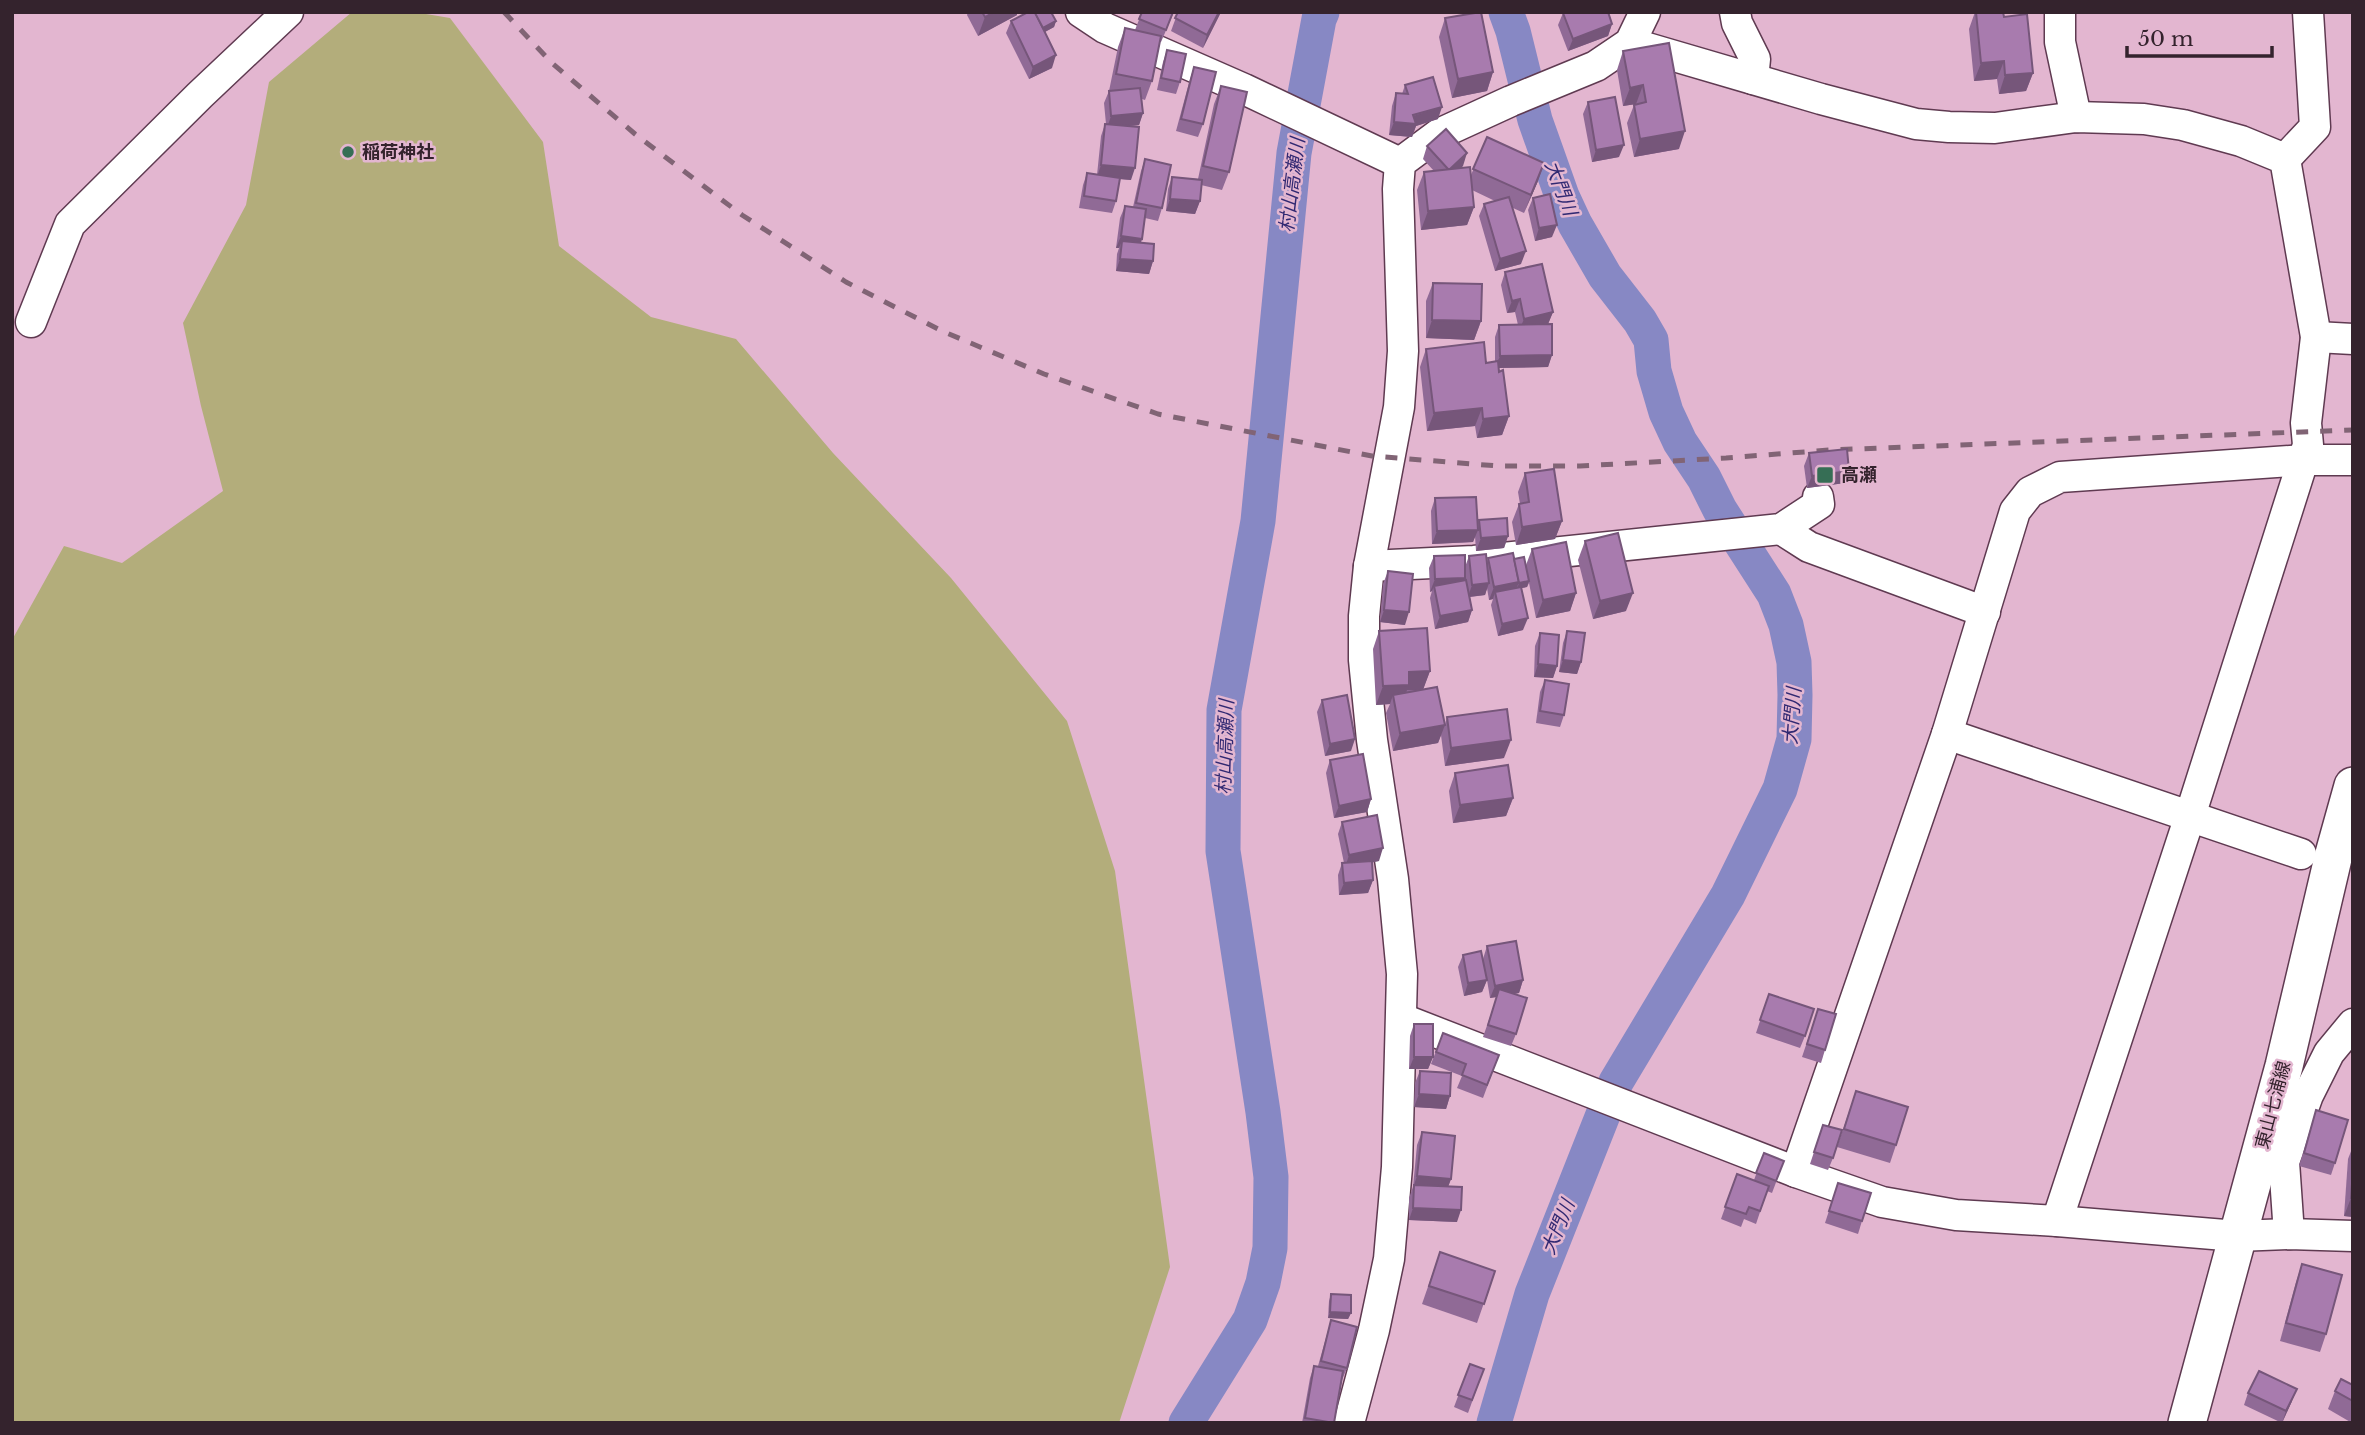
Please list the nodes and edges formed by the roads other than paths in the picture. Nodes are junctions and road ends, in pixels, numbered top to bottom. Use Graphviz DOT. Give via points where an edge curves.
graph roads {
  1 [pos="288,12"];
  2 [pos="1081,12"];
  3 [pos="1645,12"];
  4 [pos="1735,12"];
  5 [pos="2060,12"];
  6 [pos="2308,12"];
  7 [pos="1630,43"];
  8 [pos="1753,79"];
  9 [pos="2076,117"];
  10 [pos="2285,159"];
  11 [pos="1400,163"];
  12 [pos="31,322"];
  13 [pos="2316,337"];
  14 [pos="2353,338"];
  15 [pos="2305,460"];
  16 [pos="2353,460"];
  17 [pos="1818,497"];
  18 [pos="1780,529"];
  19 [pos="1369,566"];
  20 [pos="1985,612"];
  21 [pos="1947,734"];
  22 [pos="2353,786"];
  23 [pos="2190,817"];
  24 [pos="2301,854"];
  25 [pos="1402,1019"];
  26 [pos="2353,1024"];
  27 [pos="2329,1053"];
  28 [pos="2284,1066"];
  29 [pos="1796,1172"];
  30 [pos="2057,1221"];
  31 [pos="2289,1234"];
  32 [pos="2237,1236"];
  33 [pos="2353,1236"];
  34 [pos="1349,1423"];
  35 [pos="2187,1423"];
  1 -- 12 [label="street" via="70,224"];
  2 -- 11 [label="street" via="1105,28"];
  3 -- 7 [label="street"];
  4 -- 8 [label="street" via="1755,59"];
  5 -- 9 [label="street" via="2060,42"];
  6 -- 10 [label="street" via="2315,127"];
  7 -- 8 [label="street"];
  7 -- 11 [label="street" via="1596,66 1439,134"];
  8 -- 9 [label="street" via="1916,124 1995,128"];
  9 -- 10 [label="street" via="2144,118 2183,125"];
  10 -- 13 [label="street"];
  11 -- 19 [label="street" via="1403,352 1399,407"];
  13 -- 14 [label="street"];
  13 -- 15 [label="street"];
  15 -- 16 [label="street"];
  15 -- 20 [label="street" via="2060,477 2030,492 2015,510"];
  15 -- 23 [label="street"];
  17 -- 18 [label="street" via="1819,504"];
  18 -- 19 [label="street" via="1474,561"];
  18 -- 20 [label="street" via="1809,547"];
  19 -- 25 [label="street" via="1364,660 1371,740 1393,879"];
  20 -- 21 [label="street"];
  21 -- 23 [label="street"];
  21 -- 29 [label="street"];
  22 -- 28 [label="main road, 東山七浦線"];
  23 -- 24 [label="street"];
  23 -- 30 [label="street"];
  25 -- 29 [label="street"];
  25 -- 34 [label="street" via="1389,1259"];
  26 -- 27 [label="street"];
  27 -- 28 [label="street"];
  27 -- 31 [label="street" via="2284,1161"];
  28 -- 32 [label="main road, 東山七浦線"];
  29 -- 30 [label="street" via="1882,1202 1956,1215"];
  30 -- 32 [label="street"];
  31 -- 32 [label="street"];
  31 -- 33 [label="street"];
  32 -- 35 [label="main road, 東山七浦線"];
}
